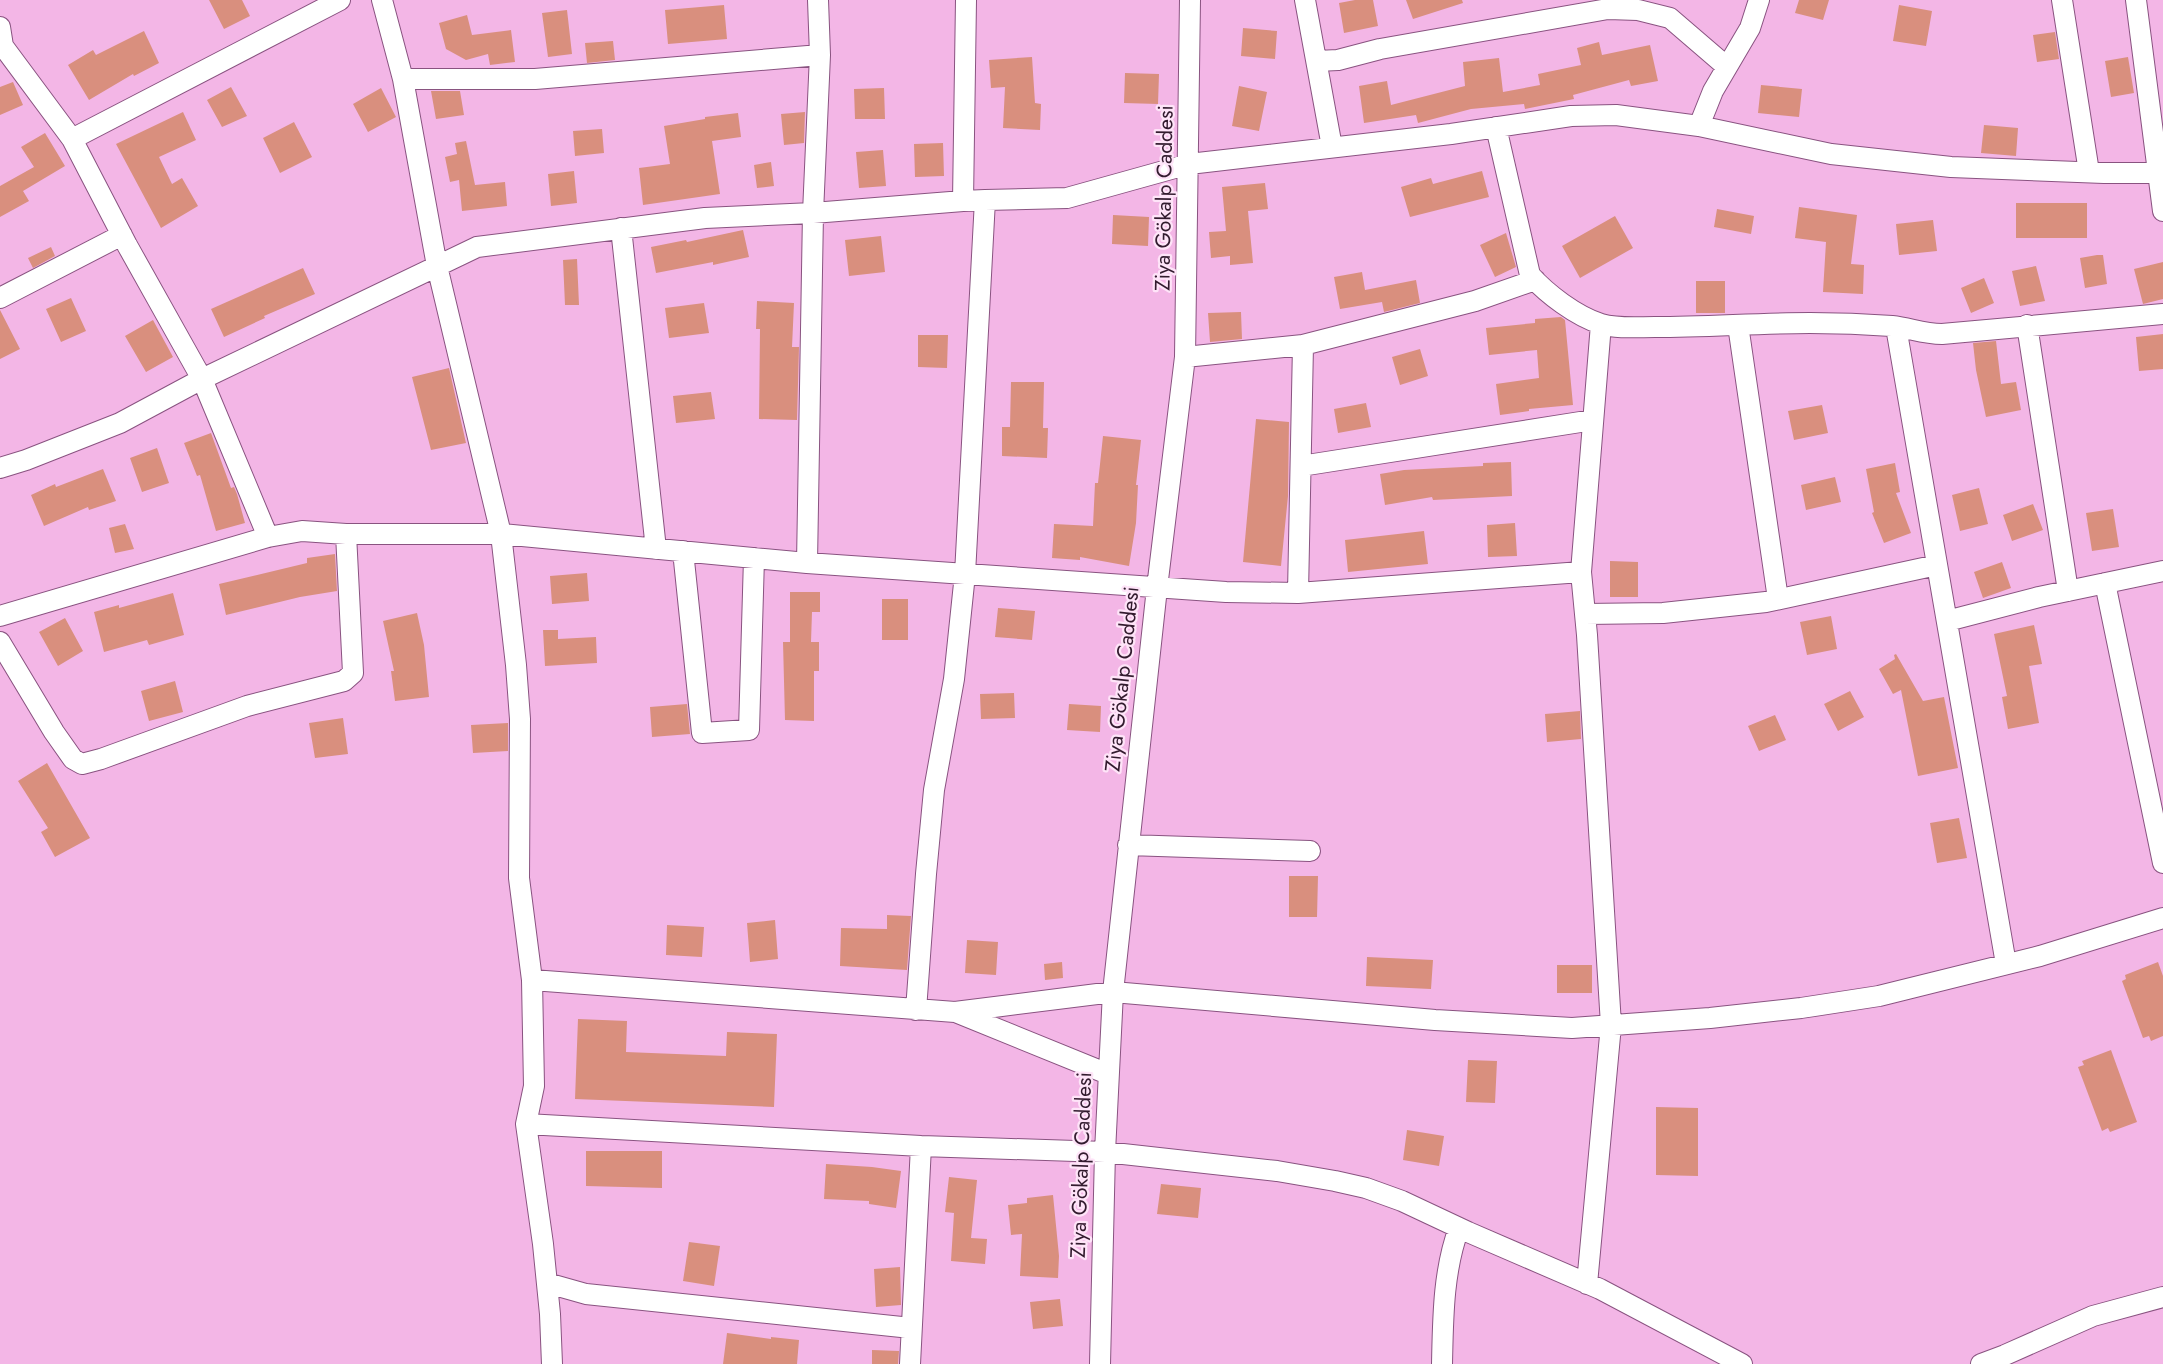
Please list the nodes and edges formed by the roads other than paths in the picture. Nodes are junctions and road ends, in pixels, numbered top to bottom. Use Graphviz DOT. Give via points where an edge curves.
graph roads {
  1 [pos="340,0"];
  2 [pos="382,0"];
  3 [pos="818,0"];
  4 [pos="966,0"];
  5 [pos="1190,0"];
  6 [pos="1305,0"];
  7 [pos="1759,0"];
  8 [pos="2062,0"];
  9 [pos="2136,0"];
  10 [pos="0,27"];
  11 [pos="820,55"];
  12 [pos="1317,62"];
  13 [pos="1727,66"];
  14 [pos="403,79"];
  15 [pos="1699,126"];
  16 [pos="1496,127"];
  17 [pos="72,139"];
  18 [pos="1332,147"];
  19 [pos="1189,164"];
  20 [pos="2089,172"];
  21 [pos="2161,173"];
  22 [pos="985,200"];
  23 [pos="963,201"];
  24 [pos="2163,211"];
  25 [pos="813,213"];
  26 [pos="621,228"];
  27 [pos="122,235"];
  28 [pos="437,266"];
  29 [pos="1535,280"];
  30 [pos="1,295"];
  31 [pos="2163,314"];
  32 [pos="1601,324"];
  33 [pos="2026,325"];
  34 [pos="1738,326"];
  35 [pos="1896,327"];
  36 [pos="1303,345"];
  37 [pos="1185,357"];
  38 [pos="202,379"];
  39 [pos="1593,420"];
  40 [pos="1301,466"];
  41 [pos="0,468"];
  42 [pos="346,534"];
  43 [pos="501,534"];
  44 [pos="268,537"];
  45 [pos="656,549"];
  46 [pos="683,551"];
  47 [pos="754,558"];
  48 [pos="807,563"];
  49 [pos="1937,565"];
  50 [pos="2163,571"];
  51 [pos="1581,572"];
  52 [pos="965,574"];
  53 [pos="2105,583"];
  54 [pos="1157,588"];
  55 [pos="2067,591"];
  56 [pos="1298,593"];
  57 [pos="1778,599"];
  58 [pos="1585,614"];
  59 [pos="0,616"];
  60 [pos="1947,621"];
  61 [pos="0,642"];
  62 [pos="1128,845"];
  63 [pos="1310,851"];
  64 [pos="2163,863"];
  65 [pos="2163,918"];
  66 [pos="2006,964"];
  67 [pos="532,980"];
  68 [pos="1113,992"];
  69 [pos="916,1010"];
  70 [pos="955,1012"];
  71 [pos="1611,1025"];
  72 [pos="1108,1074"];
  73 [pos="526,1124"];
  74 [pos="921,1146"];
  75 [pos="1105,1152"];
  76 [pos="1459,1228"];
  77 [pos="547,1283"];
  78 [pos="1587,1284"];
  79 [pos="2163,1297"];
  80 [pos="911,1328"];
  81 [pos="552,1364"];
  82 [pos="910,1364"];
  83 [pos="1100,1364"];
  84 [pos="1442,1364"];
  85 [pos="1742,1364"];
  86 [pos="1981,1364"];
  1 -- 17 [label="street"];
  2 -- 14 [label="street"];
  3 -- 11 [label="street"];
  4 -- 23 [label="street"];
  5 -- 19 [label="street, Ziya Gökalp Caddesi"];
  6 -- 12 [label="street"];
  7 -- 13 [label="street" via="1750,28"];
  8 -- 20 [label="street"];
  9 -- 21 [label="street"];
  10 -- 17 [label="street" via="3,46"];
  11 -- 14 [label="street" via="535,79"];
  11 -- 25 [label="street"];
  12 -- 13 [label="street" via="1608,9 1638,10 1670,18"];
  12 -- 18 [label="street"];
  13 -- 15 [label="street"];
  14 -- 28 [label="street"];
  15 -- 16 [label="street" via="1616,115 1571,116"];
  15 -- 20 [label="street" via="1831,154 1951,167"];
  16 -- 18 [label="street"];
  16 -- 29 [label="street" via="1530,275"];
  17 -- 27 [label="street"];
  18 -- 19 [label="street"];
  19 -- 22 [label="street" via="1066,198"];
  19 -- 37 [label="street, Ziya Gökalp Caddesi"];
  20 -- 21 [label="street"];
  21 -- 24 [label="street"];
  22 -- 23 [label="street"];
  22 -- 52 [label="street"];
  23 -- 25 [label="street"];
  25 -- 26 [label="street" via="705,218"];
  25 -- 48 [label="street"];
  26 -- 28 [label="street" via="477,247"];
  26 -- 45 [label="street"];
  27 -- 30 [label="street"];
  27 -- 38 [label="street"];
  28 -- 38 [label="street"];
  28 -- 43 [label="street"];
  29 -- 32 [label="street" via="1571,309"];
  29 -- 36 [label="street" via="1475,302"];
  31 -- 33 [label="street"];
  32 -- 34 [label="street"];
  32 -- 39 [label="street"];
  33 -- 35 [label="street" via="1942,334"];
  33 -- 55 [label="street"];
  34 -- 35 [label="street" via="1809,323"];
  34 -- 57 [label="street"];
  35 -- 49 [label="street"];
  36 -- 37 [label="street"];
  36 -- 40 [label="street"];
  37 -- 54 [label="street, Ziya Gökalp Caddesi"];
  38 -- 41 [label="street" via="120,423"];
  38 -- 44 [label="street"];
  39 -- 40 [label="street"];
  39 -- 51 [label="street"];
  40 -- 56 [label="street"];
  42 -- 43 [label="street"];
  42 -- 44 [label="street" via="302,531"];
  42 -- 61 [label="street" via="353,673 344,681 247,706 100,759 82,764 73,759"];
  43 -- 45 [label="street"];
  43 -- 67 [label="street" via="518,687 519,878"];
  44 -- 59 [label="street"];
  45 -- 46 [label="street"];
  46 -- 47 [label="street"];
  46 -- 47 [label="street" via="702,733 749,730"];
  47 -- 48 [label="street"];
  48 -- 52 [label="street"];
  49 -- 57 [label="street"];
  49 -- 60 [label="street"];
  50 -- 53 [label="street"];
  51 -- 56 [label="street"];
  51 -- 58 [label="street"];
  52 -- 54 [label="street"];
  52 -- 69 [label="street" via="954,679 934,790"];
  53 -- 55 [label="street"];
  53 -- 64 [label="street"];
  54 -- 56 [label="street"];
  54 -- 62 [label="street, Ziya Gökalp Caddesi"];
  55 -- 60 [label="street"];
  57 -- 58 [label="street" via="1663,613"];
  58 -- 71 [label="street"];
  60 -- 66 [label="street"];
  62 -- 63 [label="street"];
  62 -- 68 [label="street, Ziya Gökalp Caddesi"];
  65 -- 66 [label="street"];
  66 -- 71 [label="street" via="1879,996 1710,1018"];
  67 -- 69 [label="street"];
  67 -- 73 [label="street" via="534,1086"];
  68 -- 70 [label="street"];
  68 -- 71 [label="street" via="1435,1020 1572,1028"];
  68 -- 72 [label="street, Ziya Gökalp Caddesi"];
  69 -- 70 [label="street"];
  70 -- 72 [label="street"];
  71 -- 78 [label="street"];
  72 -- 75 [label="street, Ziya Gökalp Caddesi"];
  73 -- 74 [label="street"];
  73 -- 77 [label="street"];
  74 -- 75 [label="street"];
  74 -- 80 [label="street"];
  75 -- 76 [label="street" via="1276,1171 1366,1188"];
  75 -- 83 [label="street, Ziya Gökalp Caddesi"];
  76 -- 78 [label="street"];
  76 -- 84 [label="street" via="1449,1265"];
  77 -- 80 [label="street" via="586,1294"];
  77 -- 81 [label="street"];
  78 -- 85 [label="street"];
  79 -- 86 [label="street" via="2093,1316"];
  80 -- 82 [label="street"];
}
